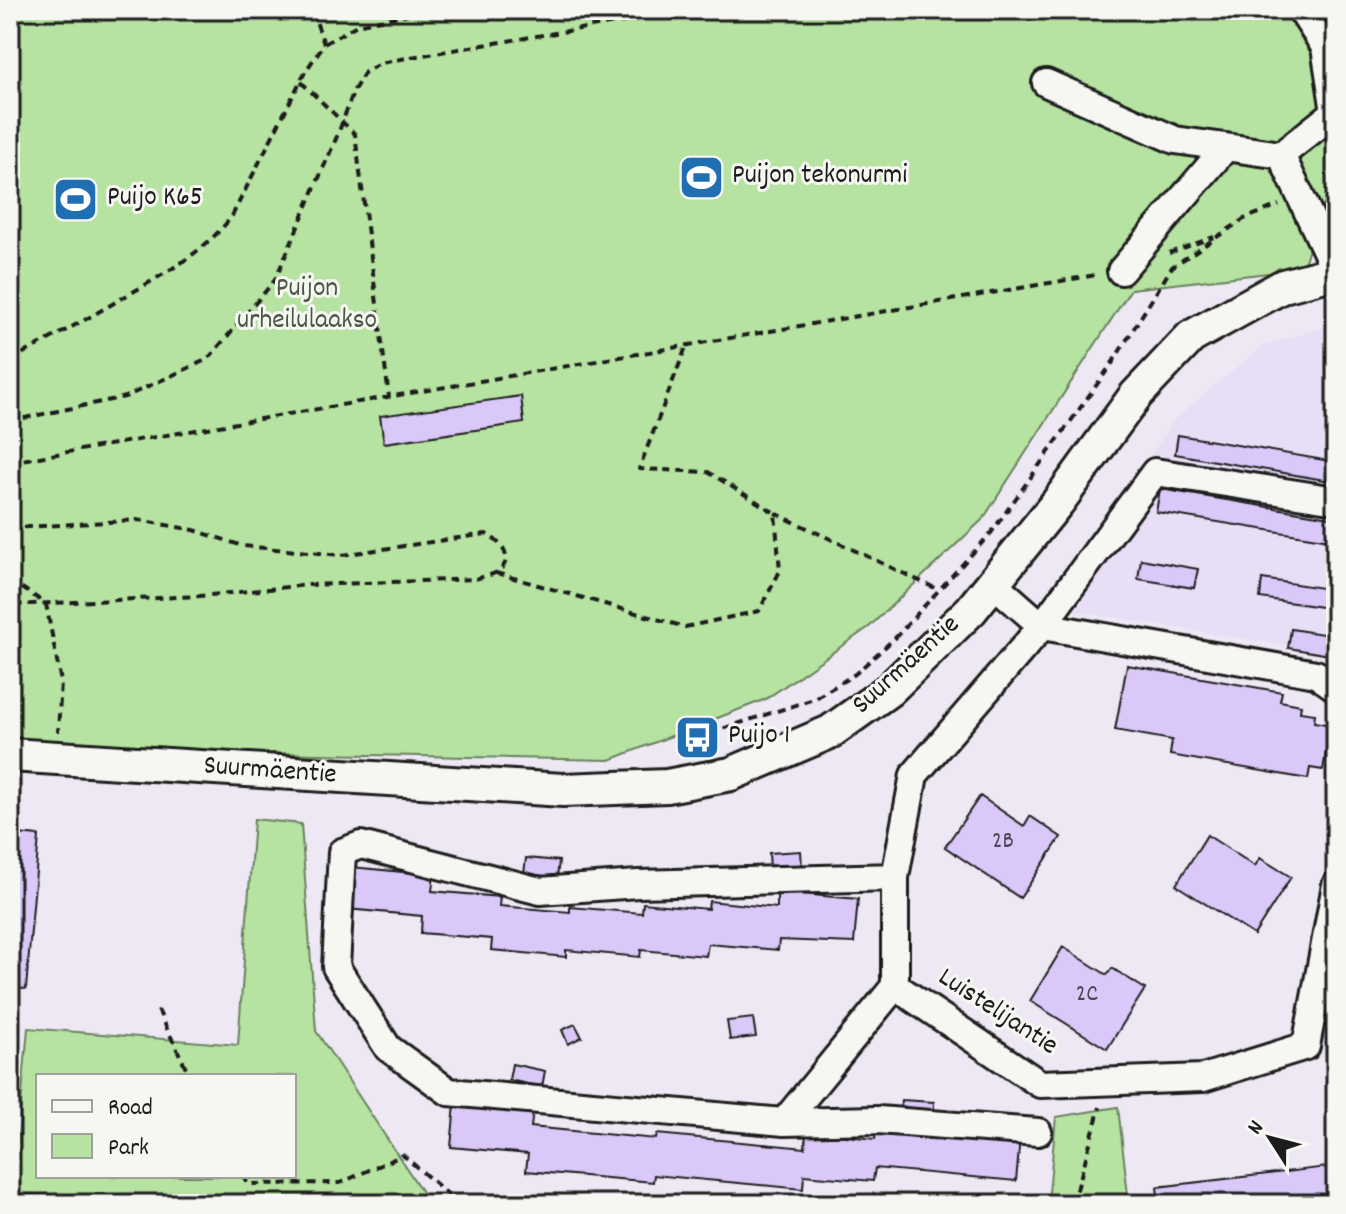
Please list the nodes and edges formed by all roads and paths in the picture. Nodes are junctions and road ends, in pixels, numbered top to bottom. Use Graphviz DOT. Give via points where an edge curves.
graph roads {
  1 [pos="312,10"];
  2 [pos="427,10"];
  3 [pos="693,10"];
  4 [pos="1301,10"];
  5 [pos="324,44"];
  6 [pos="301,82"];
  7 [pos="1046,83"];
  8 [pos="1336,113"];
  9 [pos="343,122"];
  10 [pos="1226,147"];
  11 [pos="1281,155"];
  12 [pos="1335,187"];
  13 [pos="1336,194"];
  14 [pos="1301,197"];
  15 [pos="1214,237"];
  16 [pos="1161,256"];
  17 [pos="1121,271"];
  18 [pos="1336,272"];
  19 [pos="686,347"];
  20 [pos="10,360"];
  21 [pos="389,397"];
  22 [pos="10,421"];
  23 [pos="10,462"];
  24 [pos="1336,500"];
  25 [pos="775,513"];
  26 [pos="10,528"];
  27 [pos="496,573"];
  28 [pos="10,580"];
  29 [pos="993,583"];
  30 [pos="939,590"];
  31 [pos="46,604"];
  32 [pos="10,605"];
  33 [pos="1042,626"];
  34 [pos="1336,688"];
  35 [pos="697,737"];
  36 [pos="10,755"];
  37 [pos="57,758"];
  38 [pos="895,877"];
  39 [pos="1335,900"];
  40 [pos="895,986"];
  41 [pos="158,1010"];
  42 [pos="189,1074"];
  43 [pos="1107,1082"];
  44 [pos="784,1122"];
  45 [pos="1038,1132"];
  46 [pos="244,1178"];
  47 [pos="459,1204"];
  48 [pos="1073,1204"];
  1 -- 5 [label="path"];
  2 -- 5 [label="path" via="357,25"];
  3 -- 9 [label="path" via="381,63 365,72"];
  4 -- 8 [label="street" via="1325,47"];
  5 -- 6 [label="path"];
  6 -- 9 [label="path"];
  6 -- 20 [label="path" via="217,236 151,282"];
  7 -- 10 [label="street" via="1175,140"];
  8 -- 11 [label="street"];
  9 -- 21 [label="path" via="355,134"];
  9 -- 22 [label="path" via="275,280 208,359 125,397"];
  10 -- 11 [label="street"];
  10 -- 17 [label="street"];
  11 -- 14 [label="street"];
  12 -- 13 [label="path"];
  12 -- 14 [label="path"];
  14 -- 15 [label="path"];
  14 -- 18 [label="street"];
  15 -- 16 [label="path"];
  15 -- 30 [label="path" via="1172,267 1113,362 1000,521"];
  17 -- 19 [label="path"];
  18 -- 29 [label="main road, Suurmäentie" via="1283,286 1191,337 1136,395"];
  19 -- 21 [label="path"];
  19 -- 25 [label="path" via="639,469 708,472"];
  21 -- 23 [label="path"];
  24 -- 33 [label="street, Luistelijantie" via="1155,472"];
  25 -- 27 [label="path" via="780,571 759,611 685,627"];
  25 -- 30 [label="path"];
  26 -- 27 [label="path" via="139,520 243,546 342,555 486,534 505,549"];
  27 -- 31 [label="path" via="464,580"];
  28 -- 31 [label="path"];
  29 -- 33 [label="street"];
  29 -- 37 [label="main road, Suurmäentie" via="889,690 830,732 731,774 667,786 563,790"];
  30 -- 35 [label="path" via="855,674 814,699"];
  31 -- 32 [label="path"];
  31 -- 37 [label="path" via="61,682"];
  33 -- 34 [label="street" via="1316,674"];
  33 -- 38 [label="street, Luistelijantie" via="914,775"];
  36 -- 37 [label="main road, Suurmäentie"];
  38 -- 40 [label="street, Luistelijantie"];
  38 -- 44 [label="street" via="540,891 361,845 342,852 336,967 388,1048 449,1092"];
  39 -- 43 [label="street, Luistelijantie" via="1306,1046 1203,1078"];
  40 -- 43 [label="street, Luistelijantie" via="1040,1084"];
  40 -- 44 [label="street"];
  41 -- 42 [label="path"];
  43 -- 48 [label="path"];
  44 -- 45 [label="street" via="878,1120"];
  46 -- 47 [label="path" via="248,1184 340,1183 403,1155"];
}
